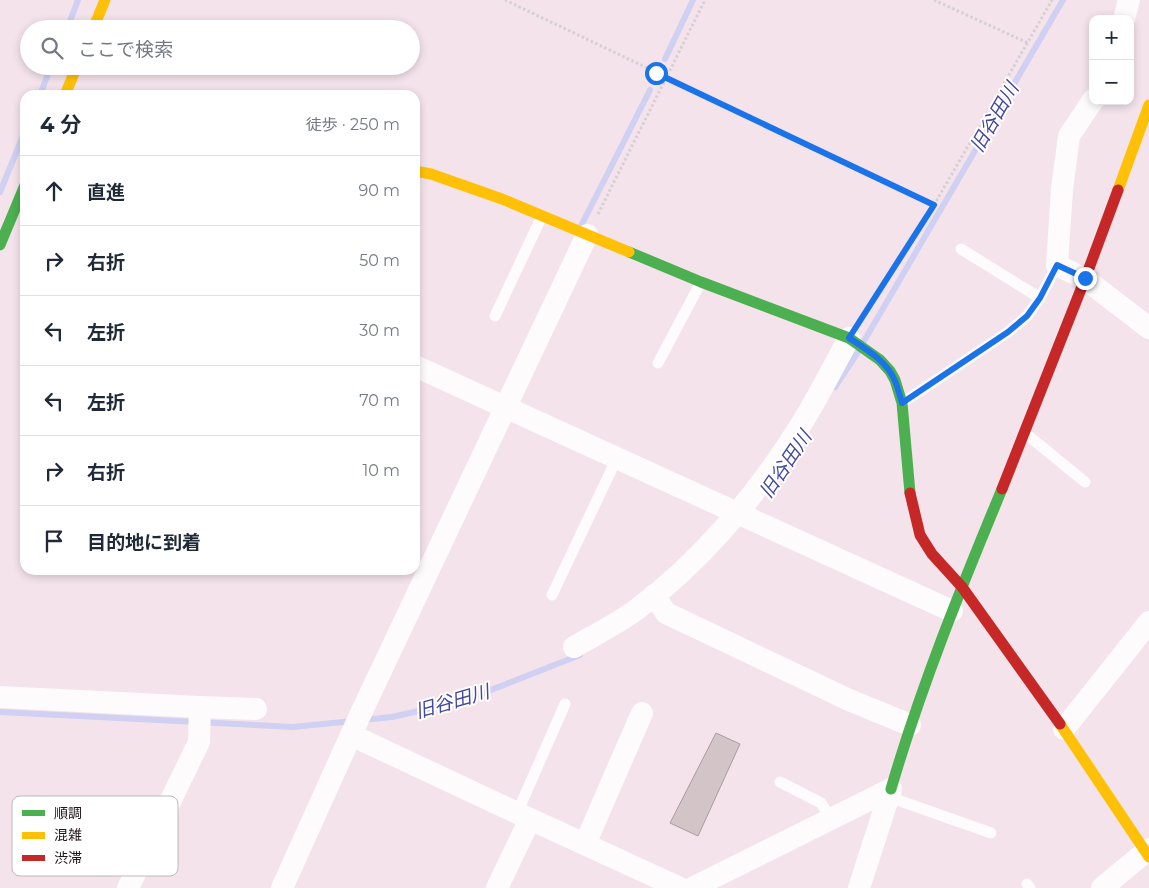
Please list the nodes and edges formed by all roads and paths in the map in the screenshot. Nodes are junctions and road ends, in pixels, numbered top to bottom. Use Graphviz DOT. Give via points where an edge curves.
graph roads {
  1 [pos="106,0"];
  2 [pos="505,0"];
  3 [pos="705,0"];
  4 [pos="934,0"];
  5 [pos="1052,0"];
  6 [pos="1129,0"];
  7 [pos="1125,15"];
  8 [pos="97,20"];
  9 [pos="1028,43"];
  10 [pos="73,75"];
  11 [pos="666,78"];
  12 [pos="67,90"];
  13 [pos="1149,104"];
  14 [pos="1090,105"];
  15 [pos="420,172"];
  16 [pos="17,199"];
  17 [pos="934,205"];
  18 [pos="542,216"];
  19 [pos="587,235"];
  20 [pos="0,245"];
  21 [pos="961,248"];
  22 [pos="1057,265"];
  23 [pos="1085,278"];
  24 [pos="701,282"];
  25 [pos="1040,298"];
  26 [pos="494,316"];
  27 [pos="1149,328"];
  28 [pos="849,338"];
  29 [pos="658,363"];
  30 [pos="420,368"];
  31 [pos="902,403"];
  32 [pos="506,408"];
  33 [pos="1025,433"];
  34 [pos="617,458"];
  35 [pos="1085,482"];
  36 [pos="737,513"];
  37 [pos="962,587"];
  38 [pos="552,595"];
  39 [pos="654,595"];
  40 [pos="952,611"];
  41 [pos="1149,622"];
  42 [pos="574,647"];
  43 [pos="0,697"];
  44 [pos="565,704"];
  45 [pos="200,707"];
  46 [pos="256,709"];
  47 [pos="642,713"];
  48 [pos="910,725"];
  49 [pos="1064,729"];
  50 [pos="351,735"];
  51 [pos="780,782"];
  52 [pos="890,793"];
  53 [pos="173,796"];
  54 [pos="523,816"];
  55 [pos="831,818"];
  56 [pos="991,833"];
  57 [pos="585,844"];
  58 [pos="1148,852"];
  59 [pos="134,876"];
  60 [pos="128,888"];
  61 [pos="282,888"];
  62 [pos="497,888"];
  63 [pos="680,888"];
  64 [pos="692,888"];
  65 [pos="859,888"];
  66 [pos="1102,888"];
  1 -- 8 [label="street"];
  2 -- 11 [label="path"];
  3 -- 11 [label="path"];
  4 -- 9 [label="path"];
  5 -- 9 [label="path"];
  6 -- 7 [label="street"];
  9 -- 17 [label="path"];
  10 -- 12 [label="street"];
  11 -- 17 [label="path"];
  11 -- 19 [label="path"];
  13 -- 23 [label="street"];
  14 -- 22 [label="street" via="1069,136"];
  15 -- 18 [label="street"];
  16 -- 20 [label="street"];
  17 -- 28 [label="path"];
  18 -- 19 [label="street"];
  18 -- 26 [label="lane"];
  19 -- 24 [label="street"];
  19 -- 32 [label="street"];
  21 -- 25 [label="lane"];
  22 -- 23 [label="street"];
  22 -- 25 [label="lane"];
  23 -- 27 [label="street"];
  23 -- 33 [label="street"];
  24 -- 28 [label="street"];
  24 -- 29 [label="lane"];
  25 -- 31 [label="lane" via="1027,316 1008,332"];
  28 -- 31 [label="street" via="890,371"];
  28 -- 36 [label="street" via="794,436"];
  30 -- 32 [label="street"];
  31 -- 37 [label="street" via="910,491 920,535 932,554"];
  32 -- 34 [label="street"];
  32 -- 50 [label="street"];
  33 -- 35 [label="lane"];
  33 -- 37 [label="street"];
  34 -- 36 [label="street"];
  34 -- 38 [label="lane"];
  36 -- 39 [label="street"];
  36 -- 40 [label="street"];
  37 -- 40 [label="street"];
  37 -- 49 [label="street"];
  39 -- 42 [label="street" via="635,611"];
  39 -- 48 [label="street" via="666,613 847,699"];
  40 -- 48 [label="street"];
  41 -- 49 [label="street"];
  43 -- 45 [label="street"];
  44 -- 54 [label="lane"];
  45 -- 46 [label="street"];
  45 -- 53 [label="street" via="199,742"];
  47 -- 57 [label="street"];
  48 -- 52 [label="street"];
  49 -- 58 [label="street"];
  50 -- 54 [label="street"];
  50 -- 61 [label="street"];
  51 -- 55 [label="lane" via="821,802"];
  52 -- 55 [label="street"];
  52 -- 56 [label="lane"];
  52 -- 65 [label="street"];
  54 -- 57 [label="street"];
  54 -- 62 [label="street"];
  55 -- 64 [label="street"];
  57 -- 63 [label="street"];
  58 -- 66 [label="street"];
  59 -- 60 [label="street"];
}
